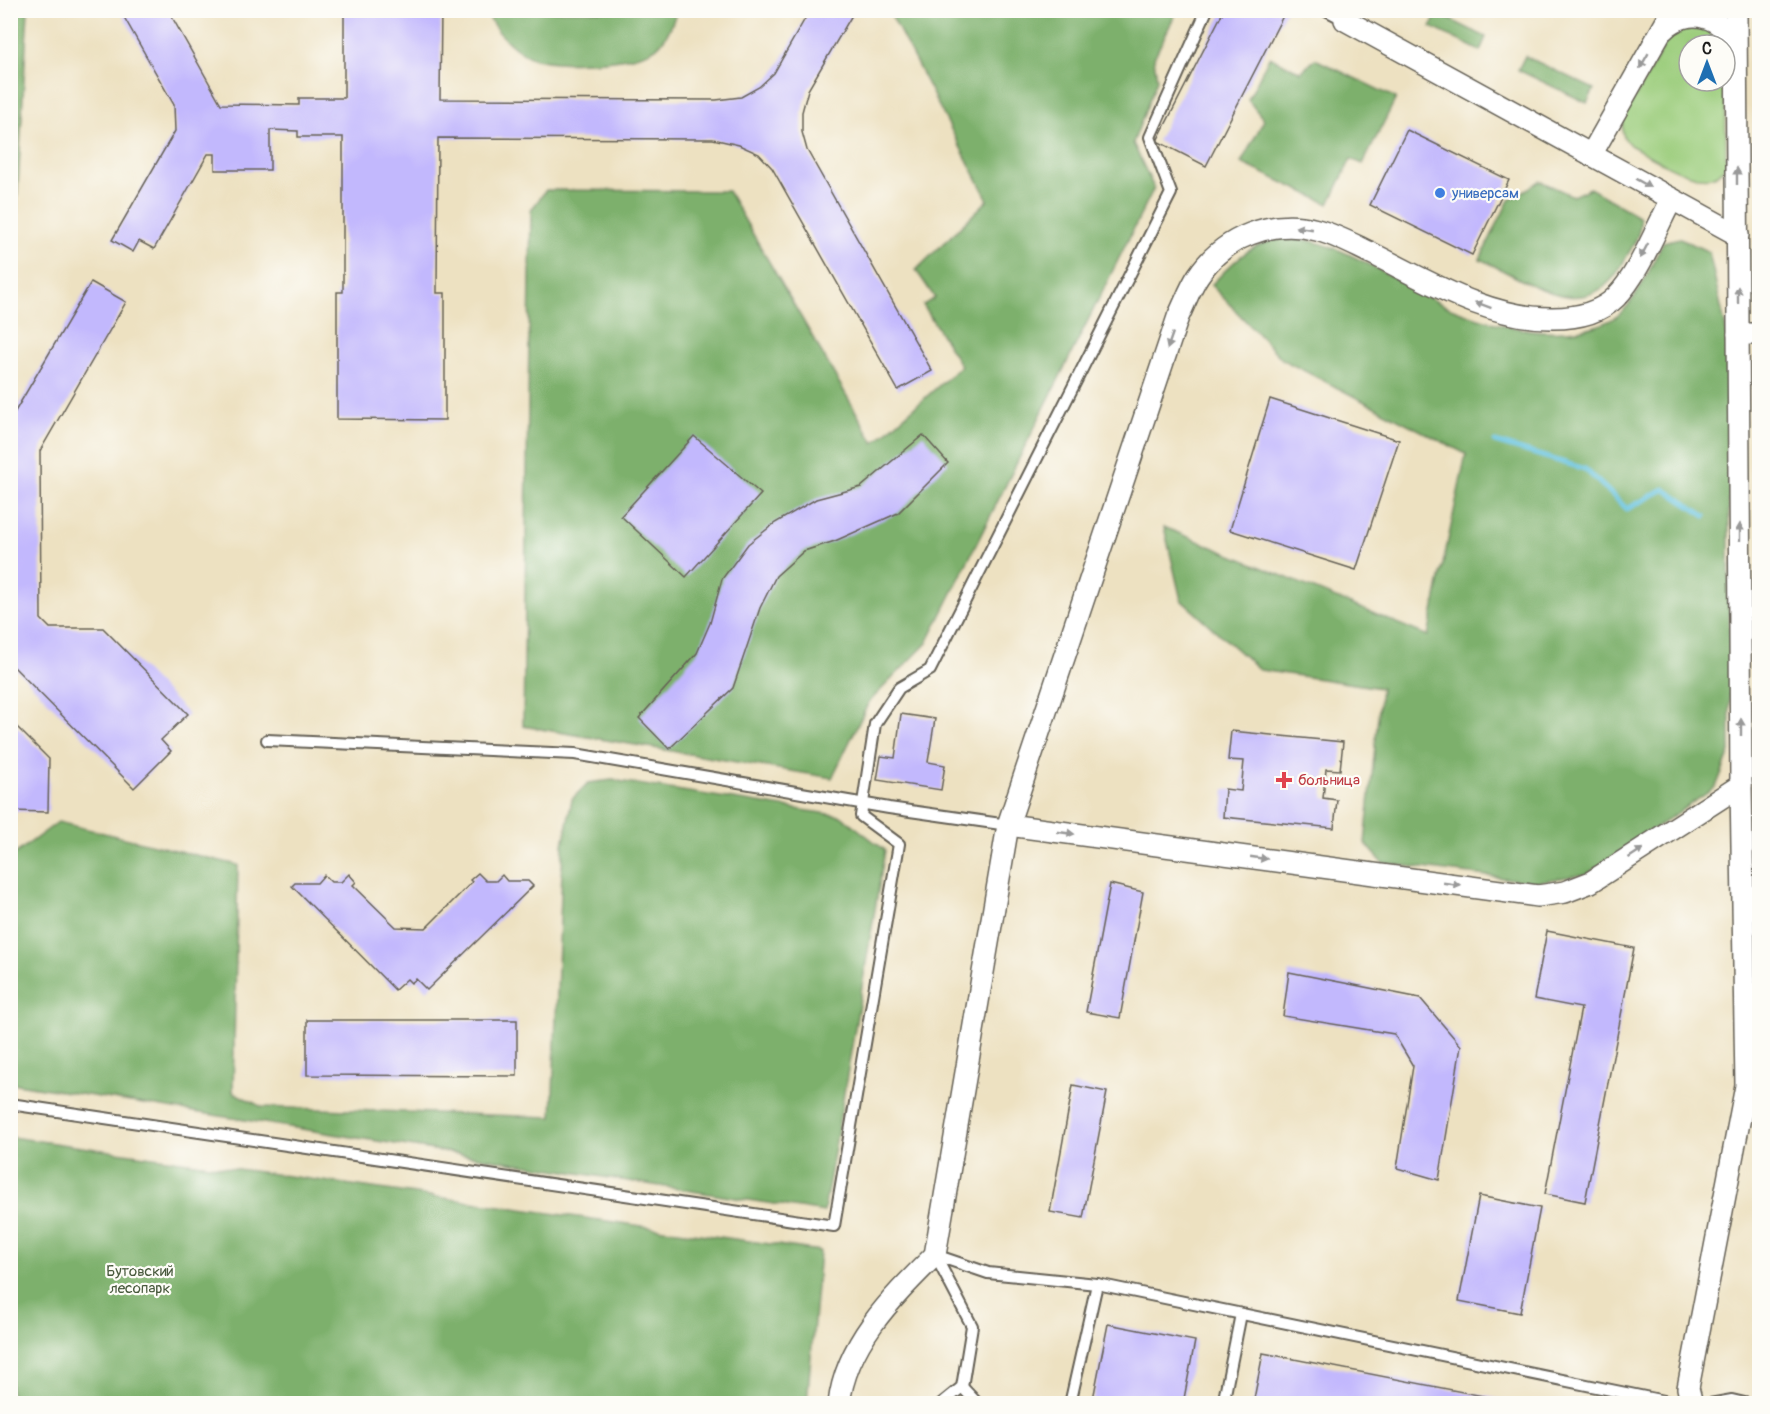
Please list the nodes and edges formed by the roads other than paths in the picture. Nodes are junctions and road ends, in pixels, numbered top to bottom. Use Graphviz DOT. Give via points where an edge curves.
graph roads {
  1 [pos="1207,10"];
  2 [pos="1674,10"];
  3 [pos="1736,10"];
  4 [pos="1335,15"];
  5 [pos="1662,30"];
  6 [pos="1728,33"];
  7 [pos="1736,33"];
  8 [pos="1736,93"];
  9 [pos="1591,155"];
  10 [pos="1672,199"];
  11 [pos="1738,235"];
  12 [pos="1738,334"];
  13 [pos="1760,334"];
  14 [pos="267,740"];
  15 [pos="1741,785"];
  16 [pos="864,803"];
  17 [pos="1008,825"];
  18 [pos="1753,1081"];
  19 [pos="10,1104"];
  20 [pos="936,1255"];
  21 [pos="1097,1284"];
  22 [pos="1241,1314"];
  23 [pos="962,1387"];
  24 [pos="838,1404"];
  25 [pos="941,1404"];
  26 [pos="978,1404"];
  27 [pos="1070,1404"];
  28 [pos="1223,1404"];
  29 [pos="1679,1404"];
  30 [pos="1692,1404"];
  31 [pos="1710,1404"];
  32 [pos="1749,1404"];
  1 -- 16 [label="lane" via="1150,137 1171,193 930,670 899,688 875,724"];
  2 -- 5 [label="street"];
  3 -- 7 [label="street"];
  4 -- 9 [label="street"];
  5 -- 6 [label="street" via="1682,16 1710,18"];
  5 -- 9 [label="street, one-way"];
  11 -- 8 [label="street, one-way"];
  9 -- 10 [label="street, one-way"];
  10 -- 11 [label="street"];
  10 -- 17 [label="street, one-way" via="1616,297 1596,311 1570,318 1537,318 1500,311 1456,295 1317,230 1287,225 1254,231 1224,247 1198,275 1178,317"];
  12 -- 11 [label="street, one-way"];
  12 -- 13 [label="street"];
  15 -- 12 [label="street, one-way"];
  14 -- 16 [label="lane" via="575,754"];
  17 -- 15 [label="street, one-way" via="1538,896 1592,882"];
  15 -- 18 [label="street"];
  16 -- 17 [label="lane"];
  16 -- 19 [label="lane" via="861,816 898,844 834,1226"];
  17 -- 20 [label="street"];
  18 -- 30 [label="street" via="1688,1388"];
  20 -- 21 [label="lane" via="988,1273"];
  20 -- 23 [label="lane" via="972,1326"];
  20 -- 24 [label="street" via="881,1311 858,1348"];
  21 -- 22 [label="lane"];
  21 -- 27 [label="lane"];
  22 -- 28 [label="lane"];
  22 -- 29 [label="lane"];
  23 -- 25 [label="lane"];
  23 -- 26 [label="lane"];
  31 -- 32 [label="lane" via="1732,1400"];
}
